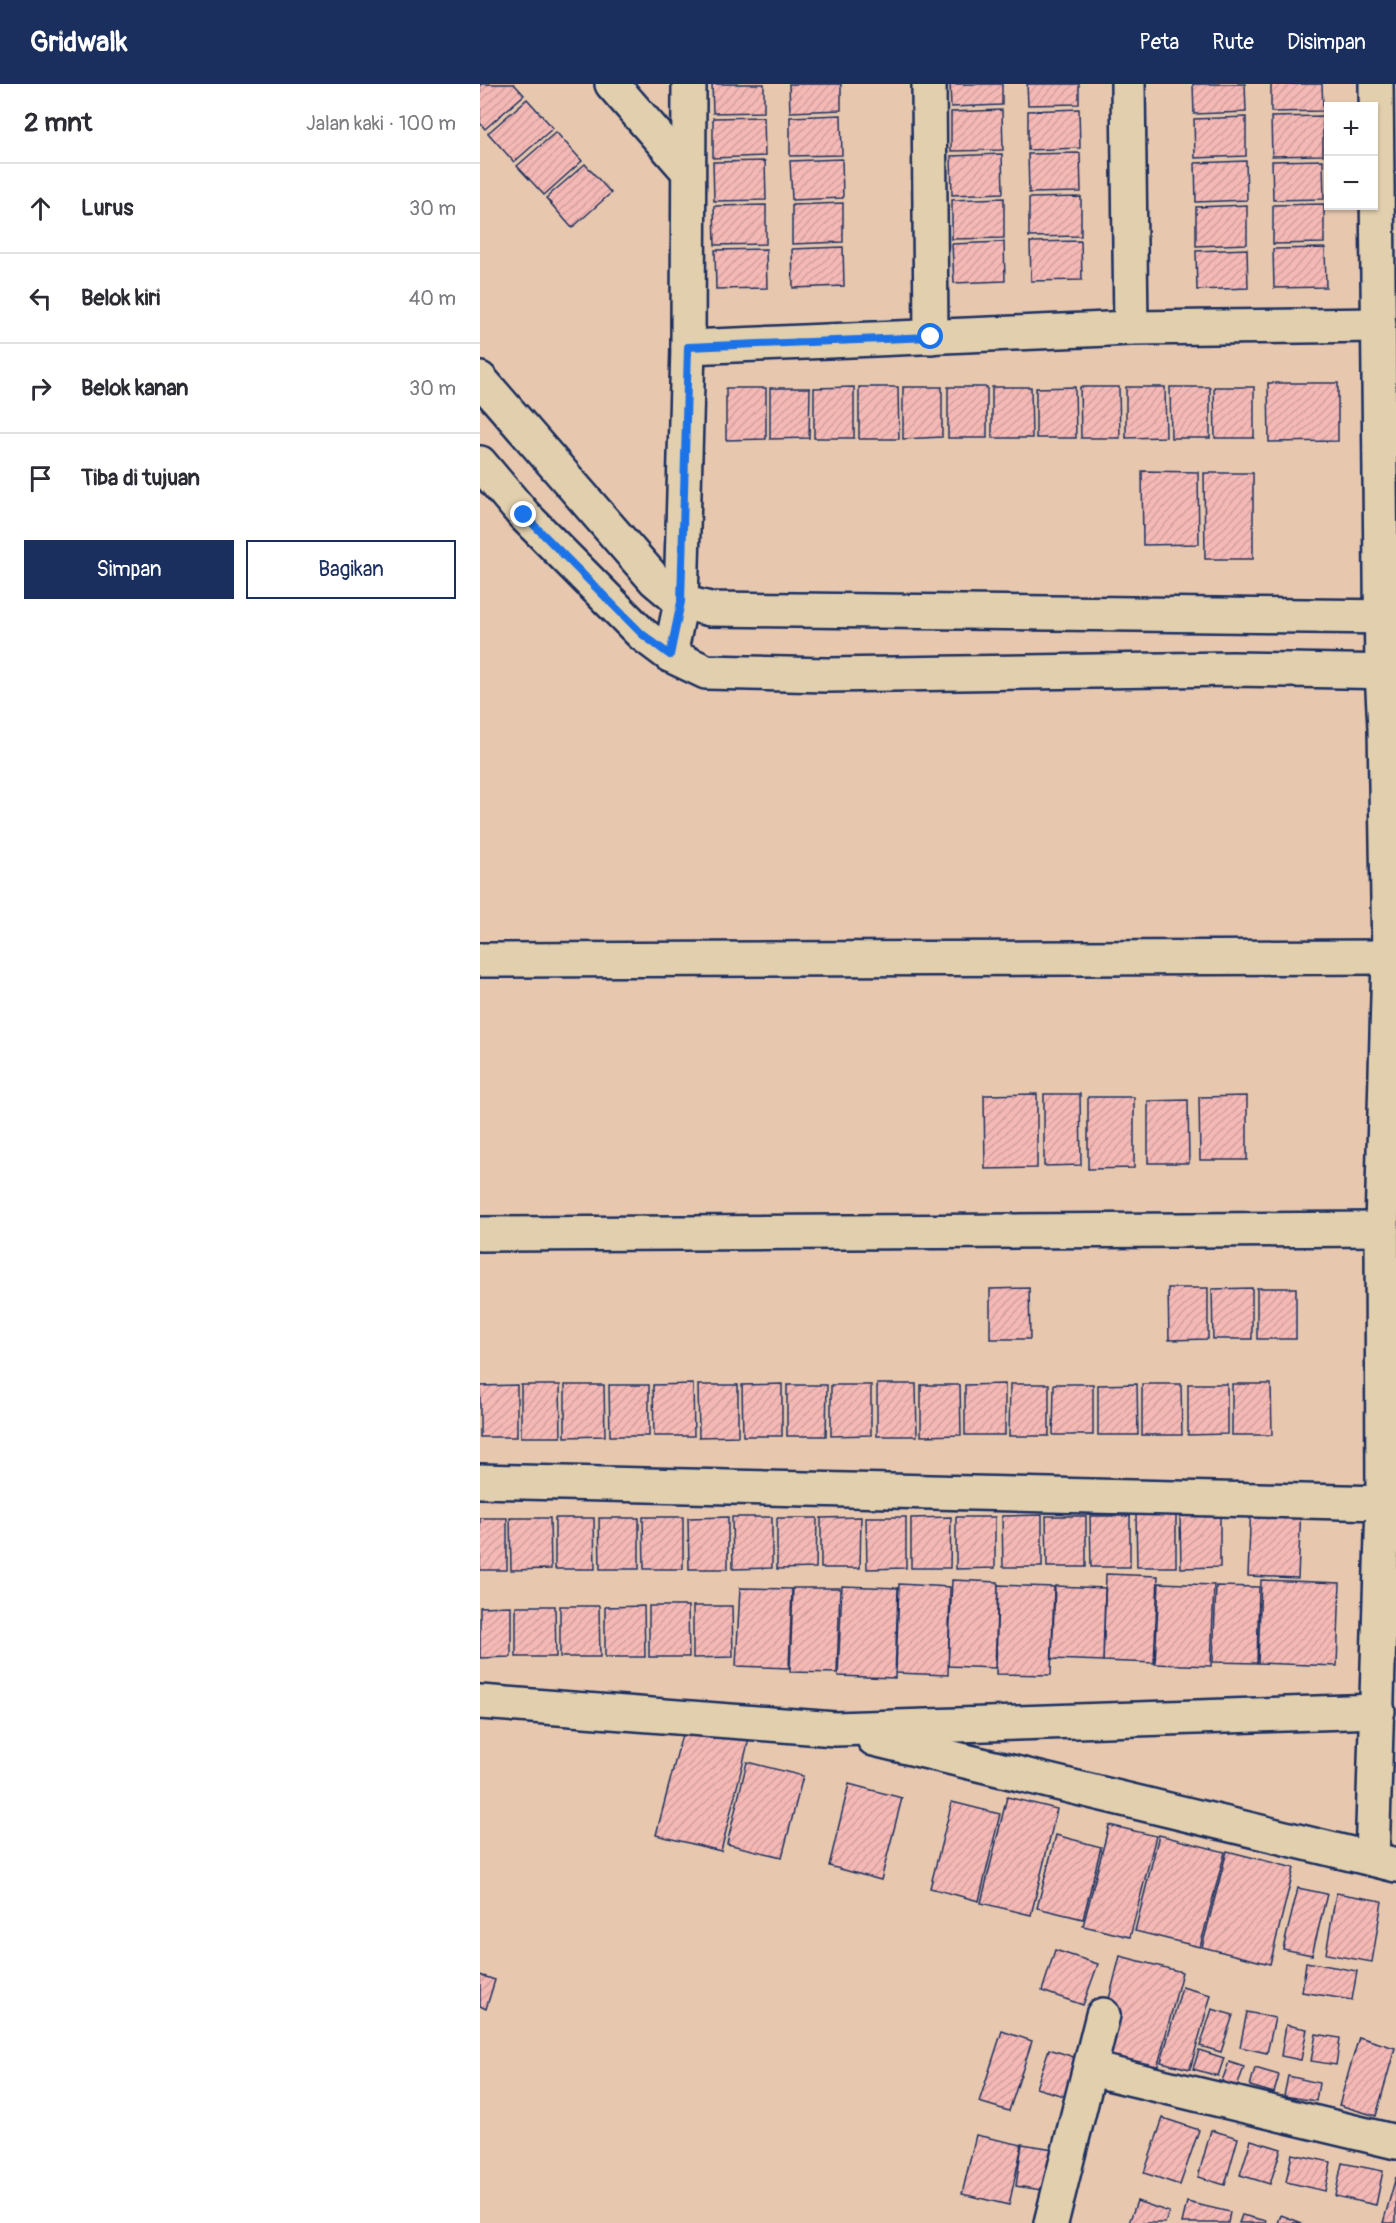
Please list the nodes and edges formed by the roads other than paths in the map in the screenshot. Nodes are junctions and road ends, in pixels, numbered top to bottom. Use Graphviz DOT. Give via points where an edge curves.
graph roads {
  1 [pos="612,84"];
  2 [pos="689,84"];
  3 [pos="929,84"];
  4 [pos="1128,84"];
  5 [pos="1376,84"];
  6 [pos="688,171"];
  7 [pos="1379,326"];
  8 [pos="1131,328"];
  9 [pos="931,337"];
  10 [pos="688,347"];
  11 [pos="480,379"];
  12 [pos="480,463"];
  13 [pos="681,602"];
  14 [pos="1389,617"];
  15 [pos="670,655"];
  16 [pos="1389,672"];
  17 [pos="1389,957"];
  18 [pos="480,960"];
  19 [pos="1382,1229"];
  20 [pos="480,1234"];
  21 [pos="480,1481"];
  22 [pos="1383,1503"];
  23 [pos="480,1702"];
  24 [pos="1378,1711"];
  25 [pos="835,1730"];
  26 [pos="1384,1862"];
  27 [pos="1103,2015"];
  28 [pos="1091,2068"];
  29 [pos="1396,2142"];
  30 [pos="1051,2223"];
  1 -- 6 [label="street"];
  2 -- 6 [label="street"];
  3 -- 9 [label="street"];
  4 -- 8 [label="street"];
  5 -- 7 [label="street"];
  6 -- 10 [label="street"];
  7 -- 8 [label="street"];
  7 -- 14 [label="street"];
  8 -- 9 [label="street"];
  9 -- 10 [label="street"];
  10 -- 13 [label="street"];
  11 -- 13 [label="street" via="655,580"];
  12 -- 15 [label="street" via="524,515 642,634"];
  13 -- 14 [label="street" via="710,609"];
  13 -- 15 [label="street"];
  14 -- 16 [label="street"];
  15 -- 16 [label="street" via="706,672 739,673 1232,669"];
  16 -- 17 [label="street" via="1385,728"];
  17 -- 18 [label="street"];
  17 -- 19 [label="street"];
  19 -- 20 [label="street"];
  19 -- 22 [label="street"];
  21 -- 22 [label="street"];
  22 -- 24 [label="street"];
  23 -- 25 [label="street"];
  24 -- 25 [label="street"];
  24 -- 26 [label="street"];
  25 -- 26 [label="street"];
  27 -- 28 [label="street"];
  28 -- 29 [label="street"];
  28 -- 30 [label="street"];
}
